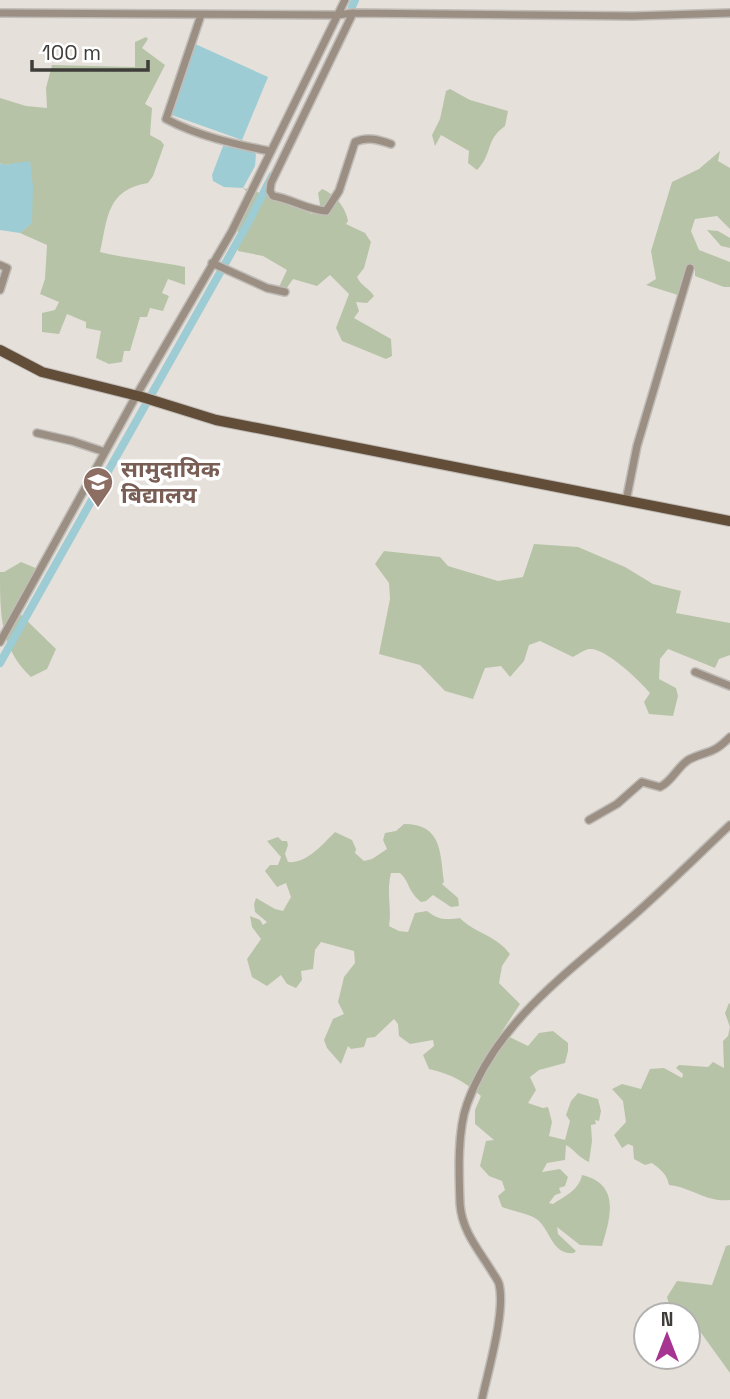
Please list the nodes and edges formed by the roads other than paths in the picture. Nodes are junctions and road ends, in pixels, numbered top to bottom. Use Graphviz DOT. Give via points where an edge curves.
graph roads {
  1 [pos="345,0"];
  2 [pos="0,13"];
  3 [pos="354,13"];
  4 [pos="730,13"];
  5 [pos="201,15"];
  6 [pos="337,15"];
  7 [pos="391,144"];
  8 [pos="269,151"];
  9 [pos="212,263"];
  10 [pos="0,265"];
  11 [pos="690,268"];
  12 [pos="0,290"];
  13 [pos="285,292"];
  14 [pos="0,350"];
  15 [pos="139,397"];
  16 [pos="37,433"];
  17 [pos="105,452"];
  18 [pos="626,501"];
  19 [pos="730,521"];
  20 [pos="0,642"];
  21 [pos="695,672"];
  22 [pos="730,686"];
  23 [pos="730,737"];
  24 [pos="589,820"];
  25 [pos="730,825"];
  26 [pos="482,1399"];
  1 -- 6 [label="street"];
  2 -- 5 [label="street"];
  3 -- 4 [label="street"];
  3 -- 6 [label="street"];
  3 -- 7 [label="street" via="270,191 315,211 327,211 339,191 355,142 362,138"];
  5 -- 6 [label="street"];
  5 -- 8 [label="street" via="166,119 185,129"];
  6 -- 8 [label="street"];
  8 -- 9 [label="street"];
  9 -- 13 [label="street"];
  9 -- 15 [label="street"];
  10 -- 12 [label="street" via="8,268"];
  11 -- 18 [label="street" via="637,446"];
  14 -- 15 [label="main road" via="42,372"];
  15 -- 17 [label="street"];
  15 -- 18 [label="main road" via="216,420"];
  16 -- 17 [label="street"];
  17 -- 20 [label="street"];
  18 -- 19 [label="main road"];
  21 -- 22 [label="street"];
  23 -- 24 [label="street" via="716,751 688,760 667,784 660,787 642,782"];
  25 -- 26 [label="street" via="528,1008 491,1057 467,1105 460,1208 468,1236 499,1283 500,1300"];
}
